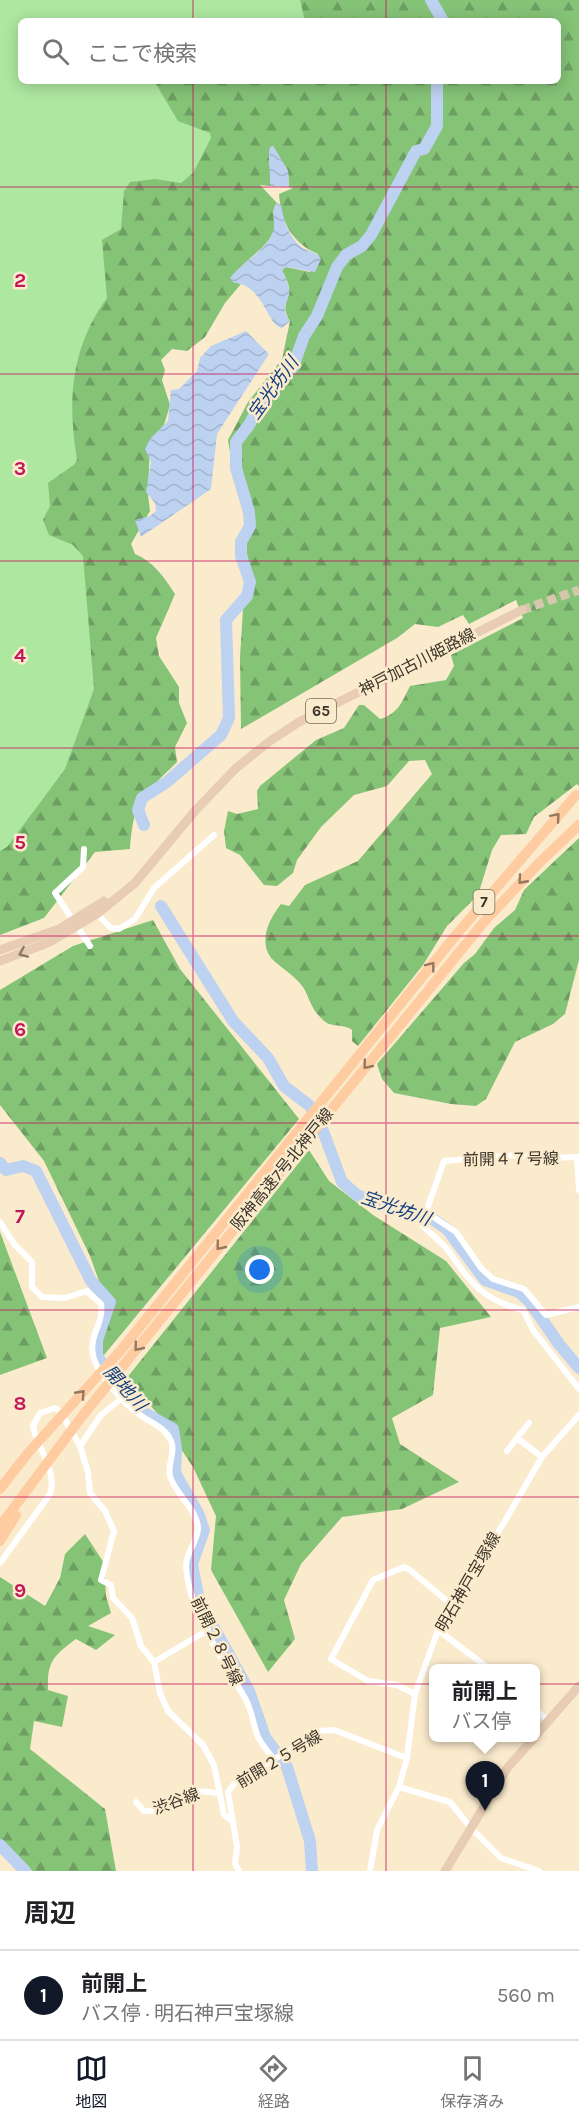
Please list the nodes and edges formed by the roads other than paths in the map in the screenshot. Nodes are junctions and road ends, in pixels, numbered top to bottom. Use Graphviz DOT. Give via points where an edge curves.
graph roads {
  1 [pos="522,610"];
  2 [pos="576,795"];
  3 [pos="579,825"];
  4 [pos="214,835"];
  5 [pos="84,849"];
  6 [pos="154,859"];
  7 [pos="97,914"];
  8 [pos="90,946"];
  9 [pos="0,950"];
  10 [pos="0,961"];
  11 [pos="400,1016"];
  12 [pos="578,1157"];
  13 [pos="579,1190"];
  14 [pos="426,1212"];
  15 [pos="0,1222"];
  16 [pos="171,1298"];
  17 [pos="579,1307"];
  18 [pos="579,1389"];
  19 [pos="121,1399"];
  20 [pos="579,1415"];
  21 [pos="529,1423"];
  22 [pos="517,1438"];
  23 [pos="80,1446"];
  24 [pos="507,1451"];
  25 [pos="542,1457"];
  26 [pos="45,1467"];
  27 [pos="0,1490"];
  28 [pos="0,1526"];
  29 [pos="0,1541"];
  30 [pos="0,1563"];
  31 [pos="453,1605"];
  32 [pos="208,1630"];
  33 [pos="438,1630"];
  34 [pos="154,1662"];
  35 [pos="483,1664"];
  36 [pos="579,1686"];
  37 [pos="415,1694"];
  38 [pos="540,1713"];
  39 [pos="549,1721"];
  40 [pos="540,1731"];
  41 [pos="530,1742"];
  42 [pos="407,1758"];
  43 [pos="274,1759"];
  44 [pos="399,1787"];
  45 [pos="219,1794"];
  46 [pos="136,1803"];
  47 [pos="233,1822"];
  48 [pos="471,1828"];
  49 [pos="239,1871"];
  50 [pos="370,1871"];
  51 [pos="445,1871"];
  52 [pos="539,1871"];
  1 -- 6 [label="main road, 神戸加古川姫路線 / 65" via="299,722 270,741 236,768"];
  11 -- 2 [label="highway, 阪神高速7号北神戸線 / 7, one-way" via="456,935"];
  3 -- 11 [label="highway, 阪神高速7号北神戸線 / 7, one-way" via="540,861"];
  4 -- 7 [label="street" via="154,888 135,919 126,926 111,928"];
  5 -- 8 [label="street" via="82,867 55,893"];
  6 -- 7 [label="main road, 神戸加古川姫路線 / 65" via="135,883"];
  6 -- 9 [label="main road, 神戸加古川姫路線 / 65" via="95,908 59,929"];
  7 -- 10 [label="main road, 神戸加古川姫路線 / 65, one-way" via="50,942"];
  11 -- 16 [label="highway, 阪神高速7号北神戸線 / 7"];
  12 -- 13 [label="street"];
  12 -- 17 [label="street, 前開４７号線" via="516,1155 444,1161 426,1212 456,1232 492,1279 524,1289 546,1315"];
  14 -- 18 [label="street" via="422,1221 426,1230 450,1253 466,1277 500,1305 523,1310 533,1330"];
  15 -- 19 [label="street, 前開２８号線" via="32,1262 32,1287 42,1298 65,1298 87,1291 101,1304 102,1315 91,1342 94,1359"];
  16 -- 26 [label="highway, 阪神高速7号北神戸線 / 7, one-way"];
  27 -- 16 [label="highway, 阪神高速7号北神戸線 / 7, one-way" via="28,1453"];
  19 -- 23 [label="street" via="101,1415"];
  19 -- 32 [label="street, 前開２８号線" via="161,1427 171,1440 170,1474 196,1518 198,1529 186,1566 194,1601"];
  20 -- 25 [label="street, 明石神戸宝塚線"];
  21 -- 22 [label="street"];
  22 -- 24 [label="street"];
  22 -- 25 [label="street"];
  23 -- 30 [label="street" via="60,1411 46,1410 37,1418 34,1435 53,1486"];
  23 -- 34 [label="street" via="90,1493 105,1511 114,1531 101,1580 111,1585 113,1598 132,1618 141,1646"];
  25 -- 31 [label="street, 明石神戸宝塚線"];
  26 -- 28 [label="highway"];
  26 -- 29 [label="highway"];
  31 -- 33 [label="street, 明石神戸宝塚線"];
  31 -- 37 [label="street" via="410,1570 393,1570 373,1580 331,1659 368,1680 397,1685"];
  32 -- 34 [label="street"];
  32 -- 43 [label="street, 前開２８号線" via="246,1700 257,1735"];
  33 -- 35 [label="street"];
  33 -- 37 [label="street, 明石神戸宝塚線"];
  34 -- 45 [label="street" via="168,1711 202,1745 214,1765"];
  36 -- 39 [label="main road"];
  37 -- 42 [label="street, 明石神戸宝塚線"];
  38 -- 39 [label="street"];
  39 -- 40 [label="main road"];
  41 -- 48 [label="main road" via="508,1767"];
  42 -- 43 [label="street, 前開２５号線" via="334,1730 321,1731"];
  42 -- 44 [label="street, 明石神戸宝塚線"];
  43 -- 47 [label="street, 前開２５号線" via="235,1783 228,1792"];
  44 -- 48 [label="street" via="450,1802"];
  44 -- 50 [label="street, 明石神戸宝塚線" via="377,1830"];
  45 -- 46 [label="street, 渋谷線" via="198,1790 152,1811 144,1811"];
  45 -- 47 [label="street" via="224,1815"];
  47 -- 49 [label="street, 前開２５号線" via="235,1864"];
  48 -- 51 [label="main road"];
  48 -- 52 [label="street" via="501,1858"];
}
